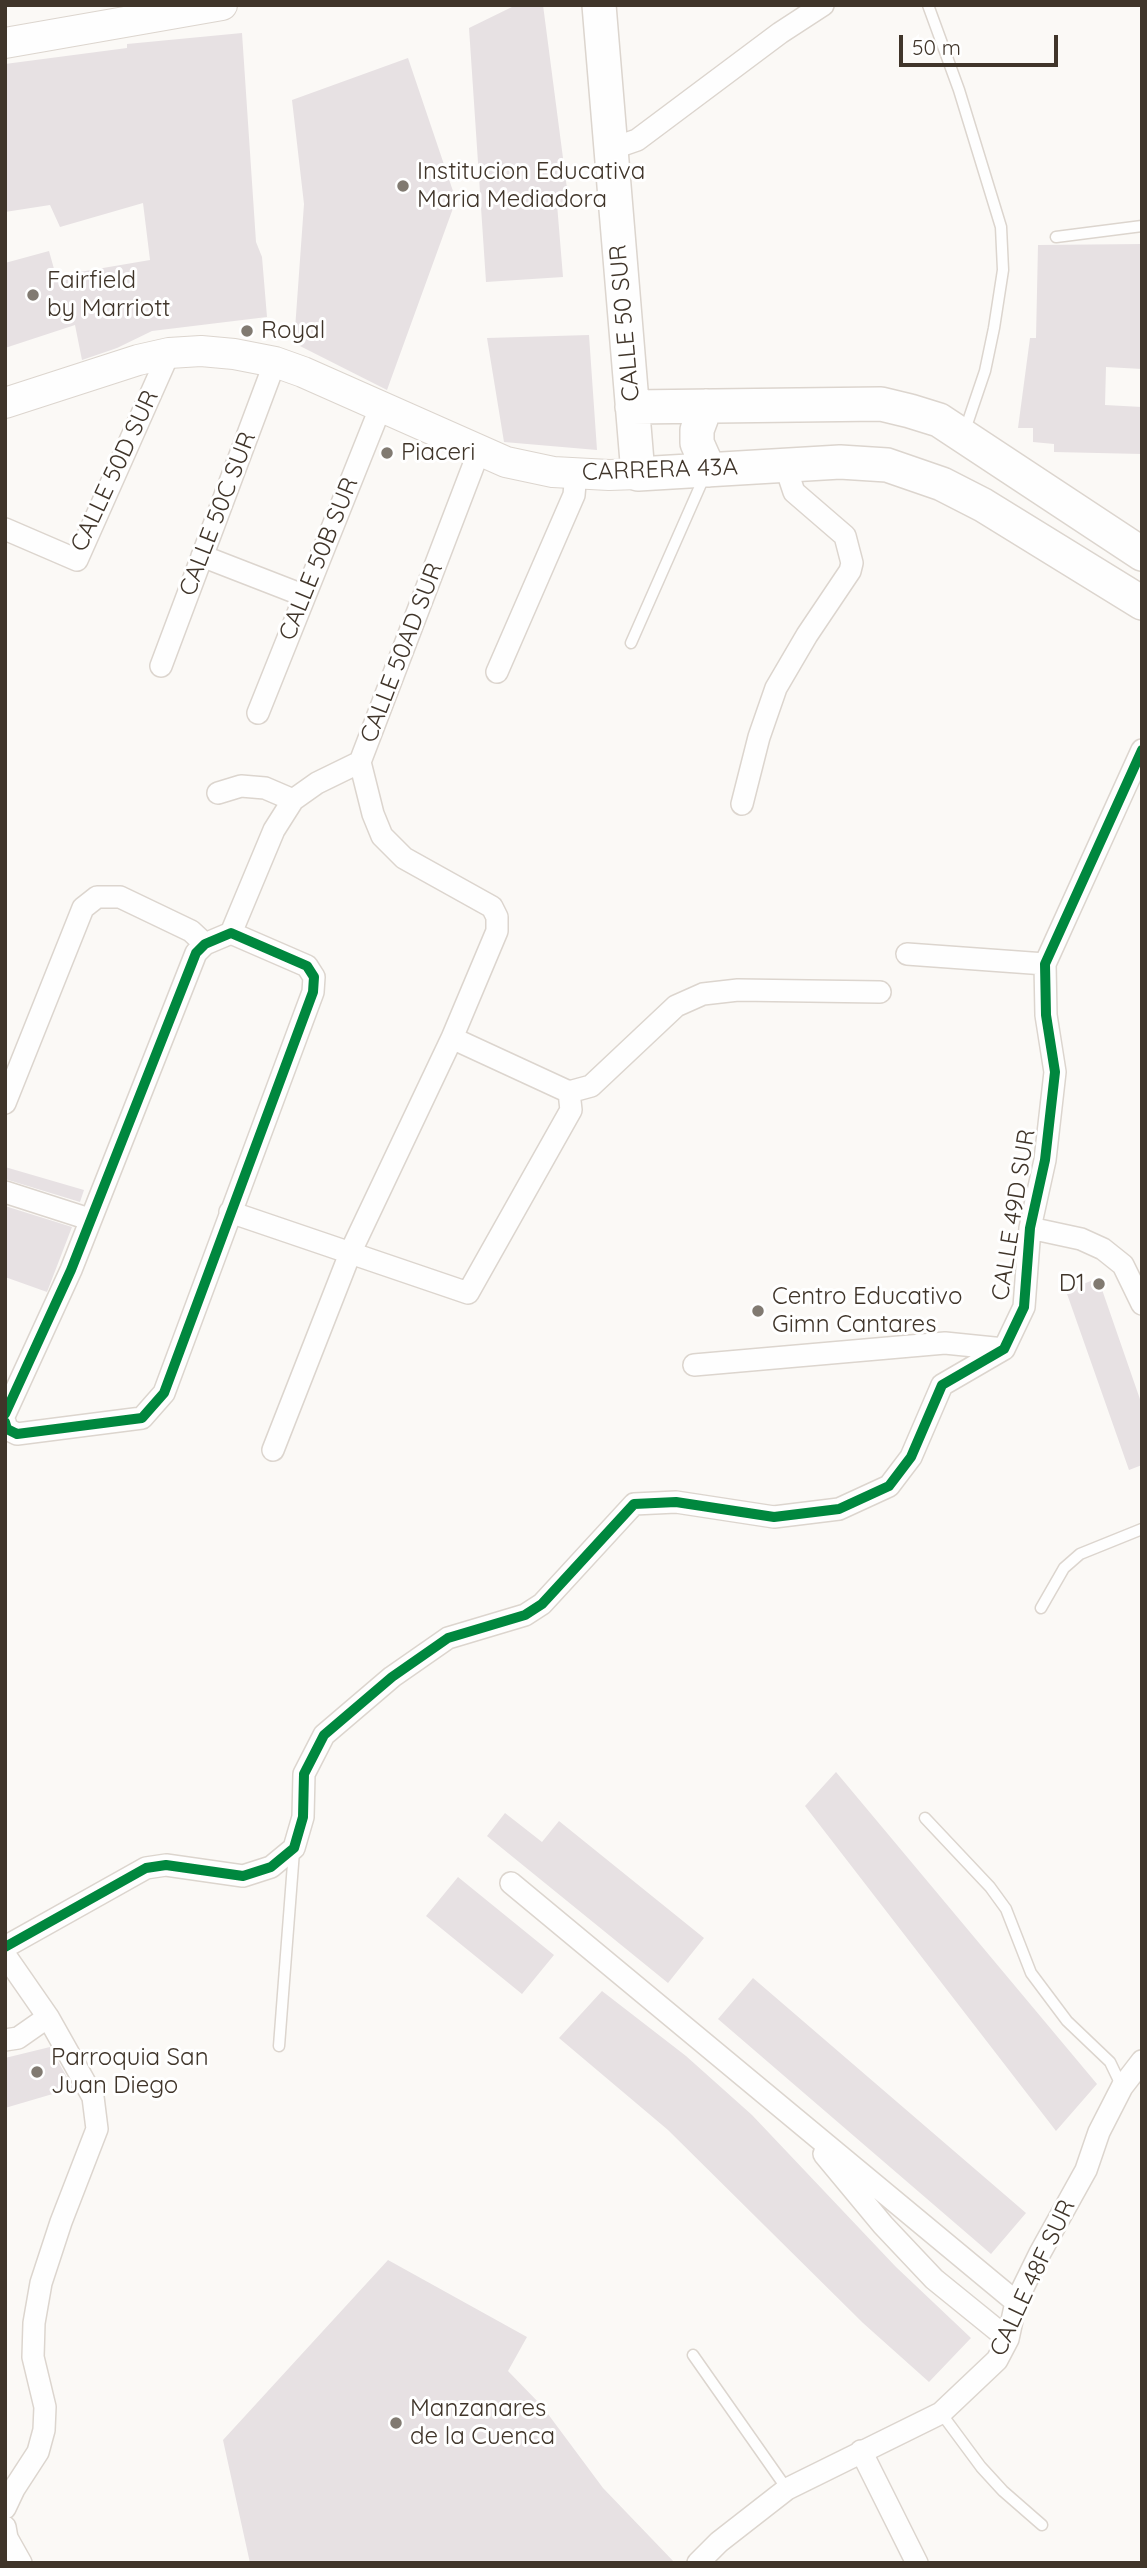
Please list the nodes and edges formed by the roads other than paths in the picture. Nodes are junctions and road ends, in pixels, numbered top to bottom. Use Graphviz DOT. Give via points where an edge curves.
graph roads {
  1 [pos="222,5"];
  2 [pos="599,5"];
  3 [pos="823,5"];
  4 [pos="928,5"];
  5 [pos="5,43"];
  6 [pos="611,149"];
  7 [pos="1142,226"];
  8 [pos="1056,237"];
  9 [pos="170,353"];
  10 [pos="275,362"];
  11 [pos="5,402"];
  12 [pos="380,406"];
  13 [pos="706,406"];
  14 [pos="632,407"];
  15 [pos="963,436"];
  16 [pos="479,451"];
  17 [pos="785,465"];
  18 [pos="709,470"];
  19 [pos="576,473"];
  20 [pos="638,474"];
  21 [pos="5,529"];
  22 [pos="1142,554"];
  23 [pos="202,556"];
  24 [pos="305,596"];
  25 [pos="1142,603"];
  26 [pos="631,643"];
  27 [pos="160,666"];
  28 [pos="497,672"];
  29 [pos="258,713"];
  30 [pos="1142,750"];
  31 [pos="360,762"];
  32 [pos="218,793"];
  33 [pos="293,800"];
  34 [pos="742,804"];
  35 [pos="231,933"];
  36 [pos="205,944"];
  37 [pos="907,954"];
  38 [pos="1045,964"];
  39 [pos="880,992"];
  40 [pos="452,1038"];
  41 [pos="569,1092"];
  42 [pos="5,1103"];
  43 [pos="5,1192"];
  44 [pos="230,1212"];
  45 [pos="89,1219"];
  46 [pos="1030,1228"];
  47 [pos="351,1251"];
  48 [pos="1142,1304"];
  49 [pos="1004,1349"];
  50 [pos="694,1365"];
  51 [pos="5,1414"];
  52 [pos="5,1422"];
  53 [pos="274,1450"];
  54 [pos="1142,1529"];
  55 [pos="1041,1608"];
  56 [pos="925,1818"];
  57 [pos="294,1848"];
  58 [pos="511,1883"];
  59 [pos="5,1947"];
  60 [pos="5,1955"];
  61 [pos="48,2017"];
  62 [pos="5,2040"];
  63 [pos="279,2046"];
  64 [pos="1142,2061"];
  65 [pos="1122,2087"];
  66 [pos="792,2114"];
  67 [pos="1016,2302"];
  68 [pos="1008,2339"];
  69 [pos="693,2355"];
  70 [pos="941,2413"];
  71 [pos="861,2451"];
  72 [pos="787,2489"];
  73 [pos="5,2508"];
  74 [pos="1042,2525"];
  75 [pos="5,2527"];
  76 [pos="21,2563"];
  77 [pos="698,2563"];
  78 [pos="917,2563"];
  1 -- 5 [label="main road"];
  2 -- 6 [label="main road, CALLE 50 SUR"];
  3 -- 6 [label="street" via="638,140"];
  4 -- 15 [label="lane" via="1001,227 1003,270 995,328"];
  6 -- 14 [label="main road, CALLE 50 SUR"];
  7 -- 8 [label="lane"];
  9 -- 10 [label="main road, CARRERA 43A" via="201,351"];
  9 -- 11 [label="main road, CARRERA 43A"];
  9 -- 21 [label="street, CALLE 50D SUR" via="77,560"];
  10 -- 12 [label="main road, CARRERA 43A"];
  10 -- 23 [label="street, CALLE 50C SUR"];
  12 -- 16 [label="main road, CARRERA 43A"];
  12 -- 24 [label="street, CALLE 50B SUR"];
  13 -- 14 [label="main road"];
  13 -- 15 [label="main road" via="881,404 939,420"];
  13 -- 18 [label="main road" via="696,430"];
  14 -- 20 [label="main road, CALLE 50 SUR"];
  15 -- 22 [label="main road"];
  16 -- 19 [label="main road, CARRERA 43A" via="525,467"];
  16 -- 31 [label="street, CALLE 50AD SUR"];
  17 -- 18 [label="main road, CARRERA 43A"];
  17 -- 25 [label="main road, CARRERA 43A" via="887,465 942,484"];
  17 -- 34 [label="street" via="794,492 845,536 852,563 776,688"];
  18 -- 20 [label="main road, CARRERA 43A"];
  18 -- 26 [label="lane" via="697,487"];
  19 -- 20 [label="main road, CARRERA 43A"];
  19 -- 28 [label="street" via="574,495"];
  23 -- 24 [label="street"];
  23 -- 27 [label="street, CALLE 50C SUR"];
  24 -- 29 [label="street, CALLE 50B SUR"];
  30 -- 38 [label="street, CALLE 49D SUR"];
  31 -- 33 [label="street, CALLE 50AD SUR"];
  31 -- 40 [label="street" via="383,836 404,858 492,906 497,917 497,932"];
  32 -- 33 [label="street" via="241,786"];
  33 -- 35 [label="street, CALLE 50AD SUR" via="274,830"];
  35 -- 36 [label="street"];
  35 -- 44 [label="street" via="307,966 313,992"];
  36 -- 42 [label="street" via="191,931 120,897 97,897 83,908"];
  36 -- 45 [label="street" via="196,953"];
  37 -- 38 [label="street"];
  38 -- 46 [label="street, CALLE 49D SUR" via="1046,1015 1055,1072 1045,1160"];
  39 -- 41 [label="street" via="737,990 704,994 676,1006 591,1086"];
  40 -- 41 [label="street"];
  40 -- 47 [label="street"];
  41 -- 47 [label="street" via="571,1110 468,1293"];
  43 -- 45 [label="street"];
  44 -- 47 [label="street"];
  44 -- 52 [label="street" via="164,1393 153,1409 142,1418 17,1434 7,1429"];
  45 -- 51 [label="street" via="71,1270"];
  46 -- 48 [label="street" via="1081,1239 1103,1249 1123,1265"];
  46 -- 49 [label="street, CALLE 49D SUR" via="1024,1307"];
  47 -- 53 [label="street"];
  49 -- 50 [label="street" via="945,1343"];
  49 -- 57 [label="street" via="942,1385 911,1457 889,1486 839,1509 774,1517 676,1502 634,1504 542,1604 525,1615 448,1638 392,1677 324,1735 304,1774 303,1817"];
  54 -- 55 [label="lane" via="1080,1554 1064,1568"];
  56 -- 65 [label="lane" via="990,1887 1006,1909 1031,1973 1067,2021 1110,2062"];
  57 -- 59 [label="street" via="271,1867 243,1876 166,1865 146,1868"];
  57 -- 63 [label="lane"];
  58 -- 66 [label="street"];
  60 -- 61 [label="street"];
  61 -- 62 [label="street" via="18,2038"];
  61 -- 73 [label="street" via="93,2097 97,2129 41,2283 33,2357 45,2407 44,2430 38,2452"];
  64 -- 65 [label="street, CALLE 48F SUR"];
  65 -- 67 [label="street, CALLE 48F SUR" via="1086,2170"];
  66 -- 67 [label="street"];
  66 -- 68 [label="street" via="934,2279"];
  67 -- 68 [label="street, CALLE 48F SUR"];
  68 -- 70 [label="street, CALLE 48F SUR" via="997,2360"];
  69 -- 72 [label="lane"];
  70 -- 71 [label="street, CALLE 48F SUR"];
  70 -- 74 [label="lane" via="989,2477"];
  71 -- 72 [label="street, CALLE 48F SUR"];
  71 -- 78 [label="street"];
  72 -- 77 [label="street, CALLE 48F SUR"];
  75 -- 76 [label="street"];
}
